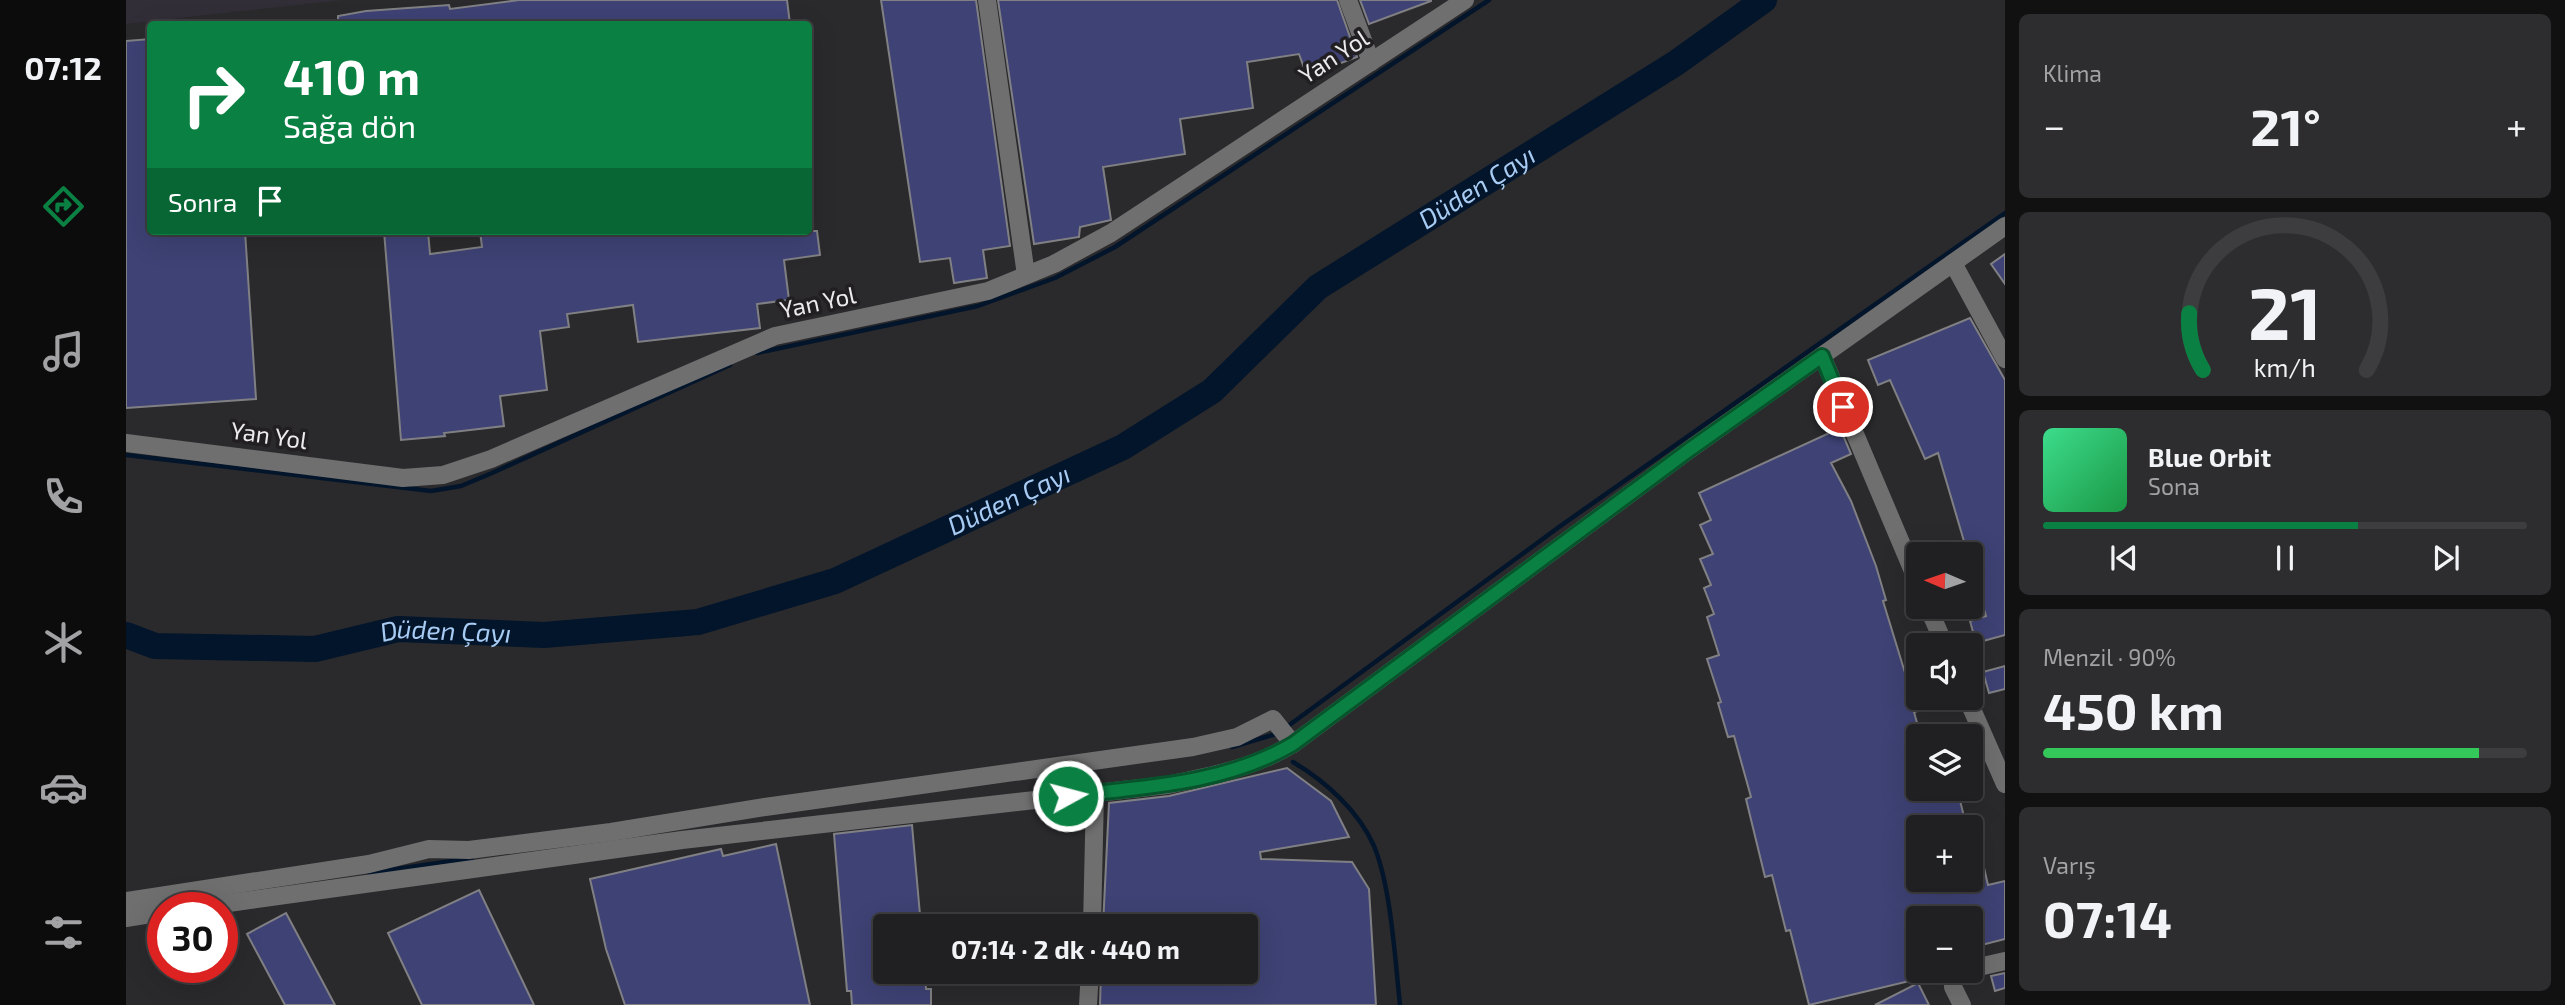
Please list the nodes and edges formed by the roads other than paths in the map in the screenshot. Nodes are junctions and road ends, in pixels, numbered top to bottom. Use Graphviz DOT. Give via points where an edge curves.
graph roads {
  1 [pos="987,0"];
  2 [pos="1348,0"];
  3 [pos="1465,0"];
  4 [pos="1371,62"];
  5 [pos="2005,226"];
  6 [pos="1953,263"];
  7 [pos="1026,275"];
  8 [pos="1822,356"];
  9 [pos="2005,359"];
  10 [pos="126,443"];
  11 [pos="1906,555"];
  12 [pos="1972,710"];
  13 [pos="1293,744"];
  14 [pos="2005,785"];
  15 [pos="1095,793"];
  16 [pos="550,849"];
  17 [pos="126,901"];
  18 [pos="238,901"];
  19 [pos="1092,914"];
  20 [pos="147,915"];
  21 [pos="126,918"];
  22 [pos="2005,961"];
  23 [pos="1983,966"];
  24 [pos="1953,983"];
  25 [pos="1089,984"];
  26 [pos="1088,1005"];
  27 [pos="1962,1005"];
  1 -- 7 [label="street"];
  2 -- 4 [label="street"];
  3 -- 4 [label="street, Yan Yol"];
  4 -- 7 [label="street, Yan Yol" via="1111,233"];
  5 -- 6 [label="street"];
  6 -- 8 [label="street"];
  6 -- 9 [label="street"];
  7 -- 10 [label="street, Yan Yol" via="988,291 775,336 491,459 434,477 376,476"];
  8 -- 11 [label="street"];
  8 -- 13 [label="street"];
  12 -- 14 [label="street"];
  13 -- 15 [label="street" via="1233,772"];
  13 -- 16 [label="street" via="1273,719 1237,737 1192,747"];
  15 -- 16 [label="street" via="682,840"];
  15 -- 19 [label="street"];
  16 -- 17 [label="street" via="429,849 356,866"];
  16 -- 18 [label="street"];
  20 -- 21 [label="street"];
  22 -- 23 [label="street"];
  24 -- 27 [label="street"];
  25 -- 26 [label="street"];
}
